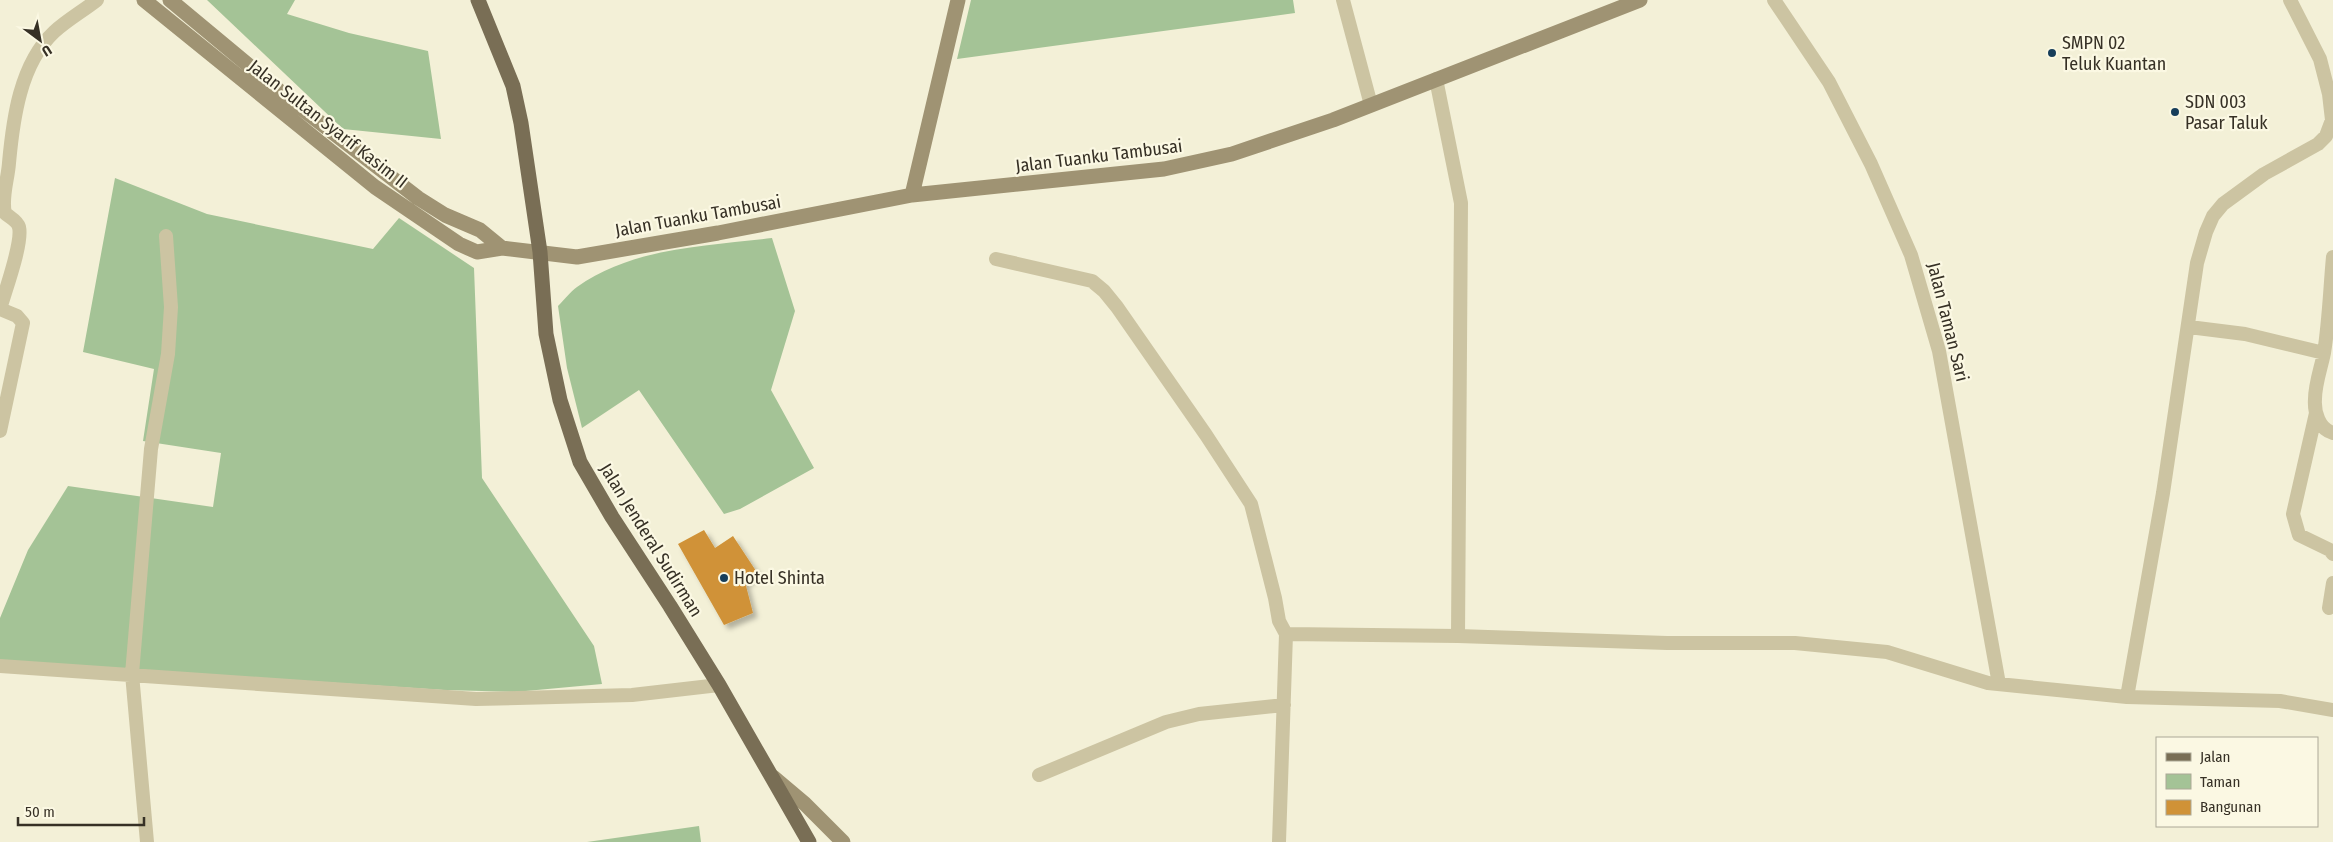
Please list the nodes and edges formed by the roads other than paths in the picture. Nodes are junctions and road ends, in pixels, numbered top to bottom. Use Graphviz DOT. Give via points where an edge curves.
graph roads {
  1 [pos="97,0"];
  2 [pos="144,0"];
  3 [pos="170,0"];
  4 [pos="478,0"];
  5 [pos="958,0"];
  6 [pos="1343,0"];
  7 [pos="1640,0"];
  8 [pos="1774,0"];
  9 [pos="2290,0"];
  10 [pos="1436,79"];
  11 [pos="1371,105"];
  12 [pos="2332,122"];
  13 [pos="912,195"];
  14 [pos="166,236"];
  15 [pos="502,248"];
  16 [pos="540,252"];
  17 [pos="2333,258"];
  18 [pos="996,259"];
  19 [pos="0,309"];
  20 [pos="2189,327"];
  21 [pos="2324,353"];
  22 [pos="2316,413"];
  23 [pos="0,431"];
  24 [pos="2333,433"];
  25 [pos="2333,554"];
  26 [pos="2333,583"];
  27 [pos="2330,608"];
  28 [pos="1286,634"];
  29 [pos="1458,636"];
  30 [pos="0,666"];
  31 [pos="132,674"];
  32 [pos="1999,684"];
  33 [pos="719,685"];
  34 [pos="2127,697"];
  35 [pos="1284,704"];
  36 [pos="2333,710"];
  37 [pos="1039,775"];
  38 [pos="773,777"];
  39 [pos="147,842"];
  40 [pos="809,842"];
  41 [pos="843,842"];
  42 [pos="1279,842"];
  1 -- 19 [label="street" via="55,32 27,72 12,128 4,200 5,213 15,220 19,228 19,241"];
  2 -- 15 [label="main road, Jalan Sultan Syarif Kasim II" via="416,217 477,252"];
  3 -- 15 [label="main road, Jalan Sultan Syarif Kasim II" via="283,94 418,198 445,215 480,230"];
  4 -- 16 [label="main road, Jalan Jenderal Sudirman" via="513,86"];
  5 -- 13 [label="main road"];
  6 -- 11 [label="street"];
  7 -- 10 [label="main road, Jalan Tuanku Tambusai"];
  8 -- 32 [label="street, Jalan Taman Sari" via="1829,82 1871,164 1911,255 1939,351"];
  9 -- 12 [label="street" via="2320,59"];
  10 -- 11 [label="main road, Jalan Tuanku Tambusai"];
  10 -- 29 [label="street" via="1461,204"];
  11 -- 13 [label="main road, Jalan Tuanku Tambusai" via="1232,154 1164,170"];
  12 -- 20 [label="street" via="2318,144 2264,174 2223,204 2213,216 2198,263"];
  13 -- 16 [label="main road, Jalan Tuanku Tambusai" via="576,257"];
  14 -- 31 [label="street" via="171,307 168,354 151,449"];
  15 -- 16 [label="main road, Jalan Sultan Syarif Kasim II"];
  16 -- 33 [label="main road, Jalan Jenderal Sudirman" via="546,334 560,400 580,462"];
  17 -- 21 [label="street"];
  18 -- 28 [label="street" via="1092,281 1117,307 1251,504 1278,621"];
  19 -- 23 [label="street" via="17,316 23,323"];
  20 -- 21 [label="street" via="2245,334"];
  20 -- 34 [label="street"];
  21 -- 22 [label="street" via="2315,398"];
  22 -- 24 [label="street" via="2324,429"];
  22 -- 25 [label="street" via="2293,514 2299,536"];
  26 -- 27 [label="street"];
  28 -- 29 [label="street"];
  28 -- 35 [label="street"];
  29 -- 32 [label="street" via="1668,643 1795,643 1887,652"];
  30 -- 31 [label="street"];
  31 -- 33 [label="street" via="476,699 632,695"];
  31 -- 39 [label="street"];
  32 -- 34 [label="street"];
  33 -- 38 [label="main road, Jalan Jenderal Sudirman"];
  34 -- 36 [label="street" via="2280,701"];
  35 -- 37 [label="street" via="1199,714 1166,722"];
  35 -- 42 [label="street"];
  38 -- 40 [label="main road, Jalan Jenderal Sudirman"];
  38 -- 41 [label="main road"];
}
